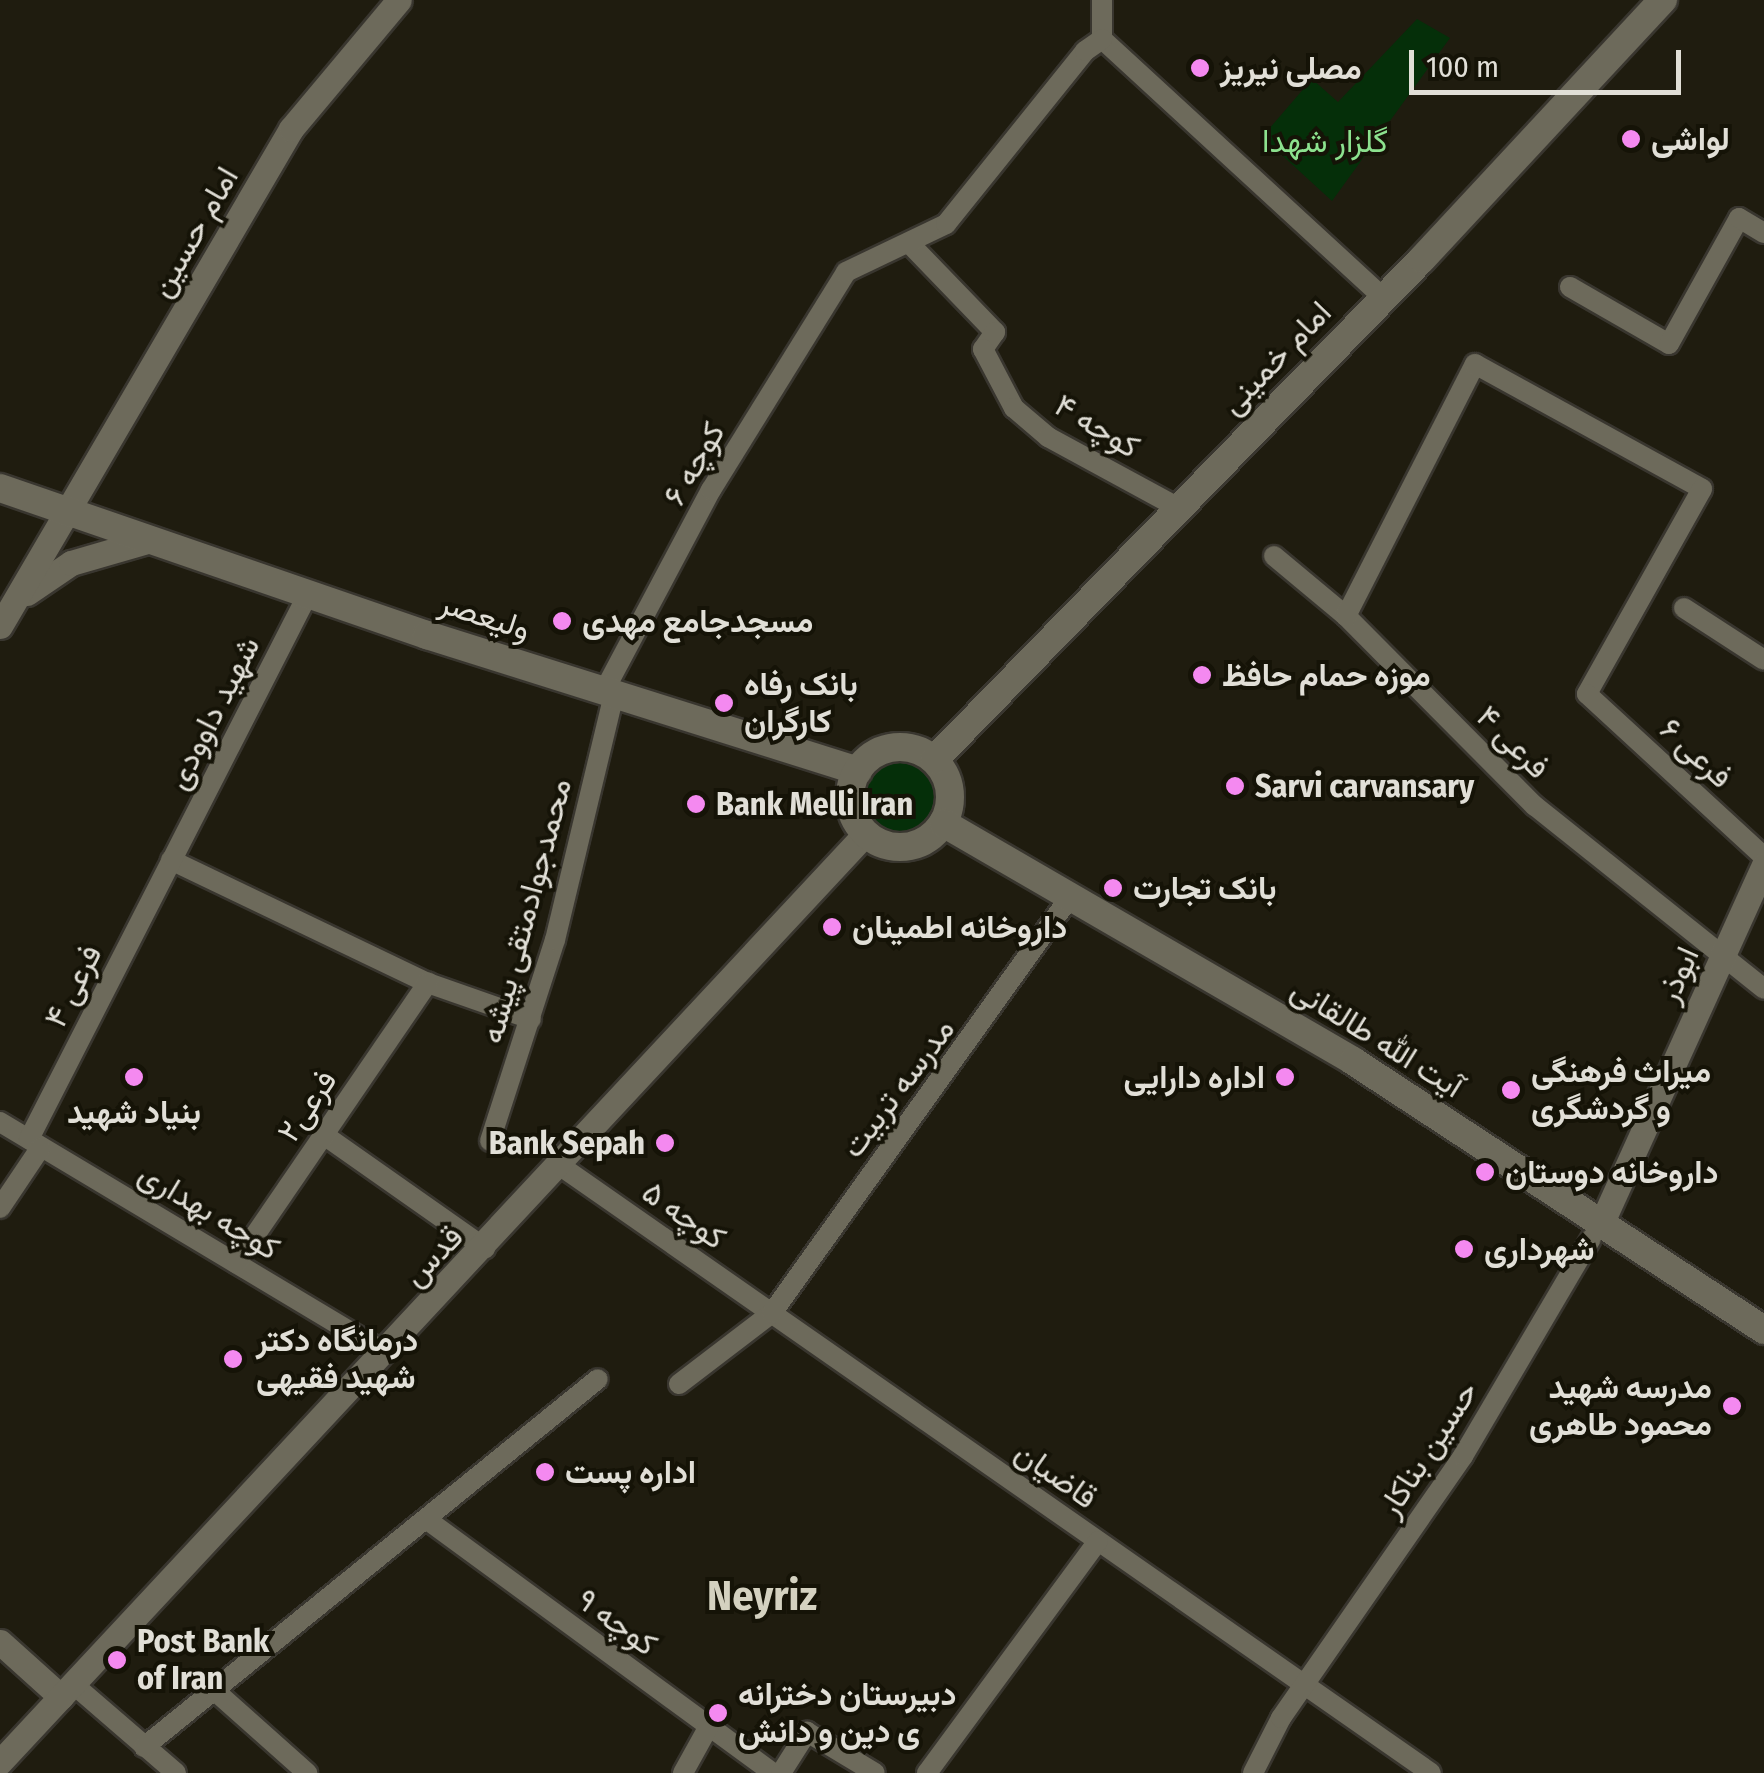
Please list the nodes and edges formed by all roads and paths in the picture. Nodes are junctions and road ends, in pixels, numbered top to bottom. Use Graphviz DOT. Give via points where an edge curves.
graph roads {
  1 [pos="399,0"];
  2 [pos="1102,0"];
  3 [pos="1663,0"];
  4 [pos="1102,39"];
  5 [pos="1764,233"];
  6 [pos="909,243"];
  7 [pos="1570,288"];
  8 [pos="1384,298"];
  9 [pos="0,488"];
  10 [pos="1180,508"];
  11 [pos="69,513"];
  12 [pos="150,540"];
  13 [pos="1274,556"];
  14 [pos="308,594"];
  15 [pos="18,598"];
  16 [pos="1684,608"];
  17 [pos="1346,616"];
  18 [pos="0,626"];
  19 [pos="1764,660"];
  20 [pos="609,693"];
  21 [pos="934,760"];
  22 [pos="858,771"];
  23 [pos="943,824"];
  24 [pos="866,833"];
  25 [pos="171,860"];
  26 [pos="1764,865"];
  27 [pos="1070,898"];
  28 [pos="1721,959"];
  29 [pos="428,982"];
  30 [pos="1764,989"];
  31 [pos="531,1019"];
  32 [pos="0,1122"];
  33 [pos="324,1135"];
  34 [pos="490,1141"];
  35 [pos="35,1143"];
  36 [pos="562,1167"];
  37 [pos="0,1208"];
  38 [pos="1596,1230"];
  39 [pos="485,1248"];
  40 [pos="236,1263"];
  41 [pos="772,1314"];
  42 [pos="1764,1330"];
  43 [pos="386,1352"];
  44 [pos="598,1380"];
  45 [pos="678,1384"];
  46 [pos="426,1518"];
  47 [pos="1098,1541"];
  48 [pos="0,1642"];
  49 [pos="1306,1686"];
  50 [pos="214,1690"];
  51 [pos="67,1691"];
  52 [pos="709,1726"];
  53 [pos="144,1747"];
  54 [pos="0,1762"];
  55 [pos="176,1773"];
  56 [pos="308,1773"];
  57 [pos="683,1773"];
  58 [pos="773,1773"];
  59 [pos="781,1773"];
  60 [pos="875,1773"];
  61 [pos="928,1773"];
  62 [pos="1252,1773"];
  63 [pos="1432,1773"];
  1 -- 11 [label="street, امام حسین" via="291,129"];
  2 -- 4 [label="street"];
  3 -- 8 [label="main road, امام خمینی"];
  4 -- 6 [label="street" via="1085,51 946,224"];
  4 -- 8 [label="street"];
  5 -- 7 [label="street" via="1739,218 1669,344"];
  6 -- 10 [label="street, کوچه ۴" via="995,332 983,349 1014,408 1048,436"];
  6 -- 20 [label="street, ۶ کوچه" via="846,272 711,490"];
  8 -- 10 [label="main road, امام خمینی"];
  9 -- 11 [label="main road, ولیعصر"];
  10 -- 21 [label="main road, امام خمینی"];
  11 -- 12 [label="main road, ولیعصر"];
  11 -- 15 [label="street, امام حسین"];
  12 -- 14 [label="main road, ولیعصر"];
  12 -- 15 [label="street" via="71,563"];
  13 -- 17 [label="street, فرعی ۴"];
  14 -- 20 [label="main road, ولیعصر"];
  14 -- 25 [label="street, شهید داوودی"];
  15 -- 18 [label="street, امام حسین"];
  16 -- 19 [label="street"];
  17 -- 26 [label="street, فرعی ۶" via="1475,364 1702,489 1587,694"];
  17 -- 28 [label="street, فرعی ۴" via="1535,806"];
  20 -- 22 [label="main road, ولیعصر"];
  20 -- 31 [label="street, محمدجوادمتقی پیشه"];
  21 -- 22 [label="main road" via="894,748"];
  21 -- 23 [label="main road" via="950,790"];
  22 -- 24 [label="main road" via="850,804"];
  23 -- 24 [label="main road" via="907,846"];
  23 -- 27 [label="main road, آیت الله طالقانی"];
  24 -- 36 [label="street, قدس"];
  25 -- 29 [label="street"];
  25 -- 35 [label="street, فرعی ۴"];
  26 -- 28 [label="street, ابوذر"];
  27 -- 38 [label="main road, آیت الله طالقانی" via="1353,1061"];
  27 -- 41 [label="street, مدرسه تربیت"];
  28 -- 30 [label="street, فرعی ۴"];
  28 -- 38 [label="street, ابوذر"];
  29 -- 31 [label="street"];
  29 -- 33 [label="street, فرعی۲"];
  31 -- 34 [label="street, محمدجوادمتقی پیشه"];
  32 -- 35 [label="street, کوچه بهداری"];
  33 -- 39 [label="street"];
  33 -- 40 [label="street, فرعی۲"];
  35 -- 37 [label="street, فرعی ۴"];
  35 -- 40 [label="street, کوچه بهداری"];
  36 -- 39 [label="street, قدس"];
  36 -- 41 [label="street, کوچه ۵"];
  38 -- 42 [label="main road, آیت الله طالقانی"];
  38 -- 49 [label="street, حسین بناکار" via="1464,1456"];
  39 -- 43 [label="street, قدس"];
  40 -- 43 [label="street, کوچه بهداری"];
  41 -- 45 [label="street, مدرسه تربیت"];
  41 -- 47 [label="street, قاضیان"];
  43 -- 51 [label="street, قدس"];
  44 -- 46 [label="street"];
  46 -- 50 [label="street"];
  46 -- 52 [label="street, کوچه ۹"];
  47 -- 49 [label="street, قاضیان"];
  47 -- 61 [label="street"];
  48 -- 51 [label="street"];
  49 -- 62 [label="street, حسین بناکار"];
  49 -- 63 [label="street, قاضیان"];
  50 -- 53 [label="street"];
  50 -- 56 [label="street"];
  51 -- 53 [label="street"];
  51 -- 54 [label="street, قدس"];
  52 -- 57 [label="street"];
  52 -- 58 [label="street, کوچه ۹"];
  53 -- 55 [label="street"];
  59 -- 60 [label="street" via="807,1732"];
}
